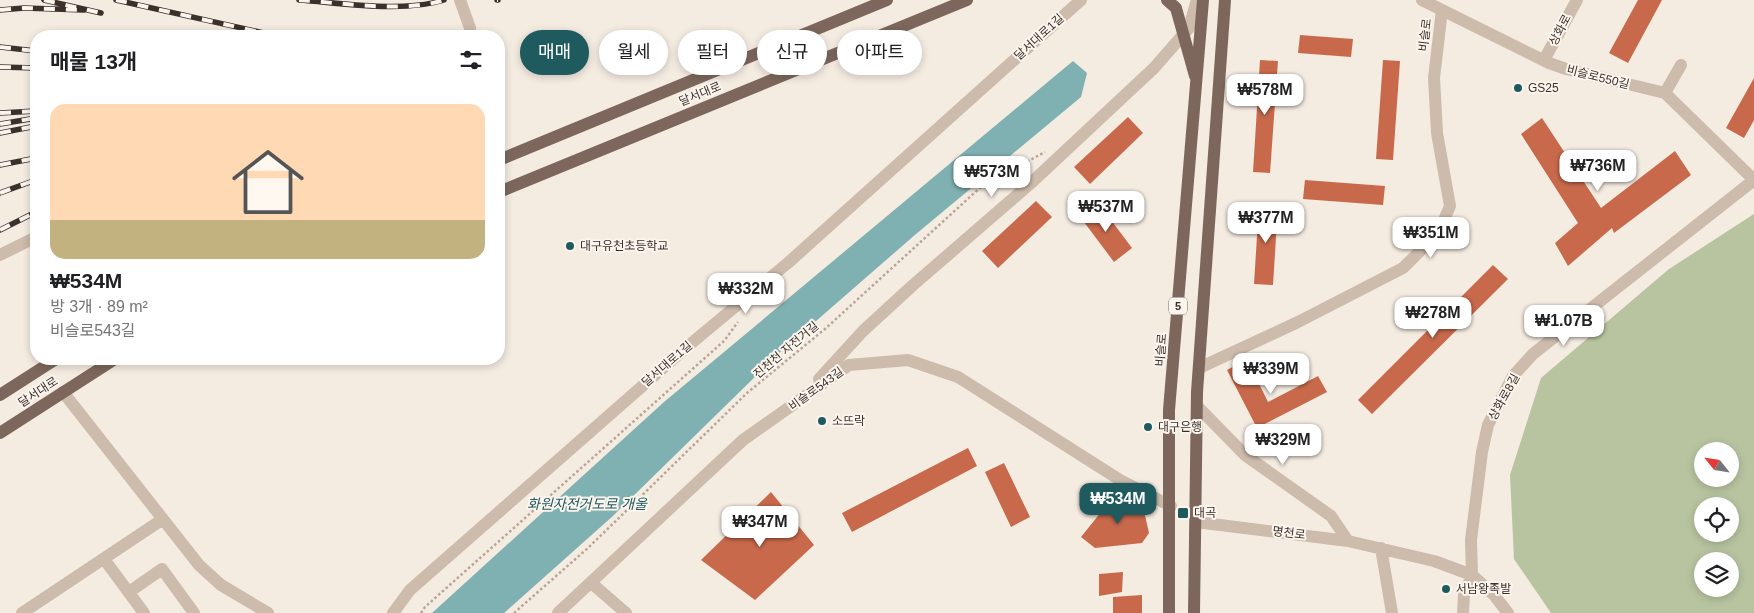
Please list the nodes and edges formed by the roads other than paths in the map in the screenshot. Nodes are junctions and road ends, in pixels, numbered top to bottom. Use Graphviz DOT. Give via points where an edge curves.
graph roads {
  1 [pos="460,0"];
  2 [pos="886,0"];
  3 [pos="967,0"];
  4 [pos="1080,0"];
  5 [pos="1167,0"];
  6 [pos="1197,0"];
  7 [pos="1202,0"];
  8 [pos="1225,0"];
  9 [pos="1422,0"];
  10 [pos="1577,0"];
  11 [pos="1442,10"];
  12 [pos="470,30"];
  13 [pos="1182,38"];
  14 [pos="1544,60"];
  15 [pos="1681,65"];
  16 [pos="1197,82"];
  17 [pos="1665,93"];
  18 [pos="505,158"];
  19 [pos="1754,180"];
  20 [pos="505,190"];
  21 [pos="30,240"];
  22 [pos="0,255"];
  23 [pos="47,365"];
  24 [pos="106,365"];
  25 [pos="1199,368"];
  26 [pos="63,392"];
  27 [pos="0,395"];
  28 [pos="797,402"];
  29 [pos="1197,406"];
  30 [pos="0,433"];
  31 [pos="1171,506"];
  32 [pos="163,520"];
  33 [pos="1196,522"];
  34 [pos="1348,541"];
  35 [pos="1381,548"];
  36 [pos="104,559"];
  37 [pos="1472,575"];
  38 [pos="596,587"];
  39 [pos="129,592"];
  40 [pos="22,613"];
  41 [pos="144,613"];
  42 [pos="194,613"];
  43 [pos="268,613"];
  44 [pos="393,613"];
  45 [pos="558,613"];
  46 [pos="626,613"];
  47 [pos="1169,613"];
  48 [pos="1194,613"];
  49 [pos="1392,613"];
  50 [pos="1463,613"];
  51 [pos="1508,613"];
  1 -- 12 [label="street"];
  2 -- 18 [label="main road, 달서대로"];
  3 -- 20 [label="main road, 달서대로"];
  4 -- 44 [label="street, 달서대로1길" via="777,272 417,583"];
  5 -- 13 [label="main road" via="1176,8"];
  6 -- 13 [label="street" via="1189,28"];
  7 -- 16 [label="main road, 비슬로 / 5"];
  8 -- 25 [label="main road, 5"];
  9 -- 11 [label="street, 비슬로550길"];
  10 -- 14 [label="street, 상화로"];
  11 -- 14 [label="street, 비슬로550길"];
  11 -- 25 [label="street, 비슬로" via="1434,78 1437,133 1450,206 1439,232 1402,268"];
  13 -- 16 [label="main road"];
  13 -- 28 [label="street" via="1031,183 863,332"];
  14 -- 17 [label="street, 비슬로550길" via="1566,69"];
  15 -- 17 [label="street"];
  16 -- 31 [label="main road, 비슬로 / 5" via="1169,410"];
  17 -- 19 [label="street"];
  19 -- 37 [label="street, 상화로8길" via="1540,348 1513,376 1488,425 1482,452 1472,540"];
  21 -- 22 [label="street"];
  23 -- 27 [label="main road, 달서대로"];
  24 -- 26 [label="main road, 달서대로"];
  25 -- 29 [label="main road, 5"];
  26 -- 30 [label="main road, 달서대로"];
  26 -- 32 [label="street"];
  28 -- 31 [label="street, 비슬로543길" via="849,365 908,360 958,377 1120,480"];
  28 -- 45 [label="street, 비슬로543길" via="744,440"];
  29 -- 33 [label="main road, 5"];
  29 -- 34 [label="street" via="1244,455 1332,516"];
  31 -- 47 [label="main road, 비슬로 / 5"];
  32 -- 36 [label="street"];
  32 -- 43 [label="street" via="199,565 221,584"];
  33 -- 34 [label="street, 명천로"];
  33 -- 48 [label="main road, 5"];
  34 -- 35 [label="street, 명천로"];
  35 -- 37 [label="street, 명천로" via="1434,561"];
  35 -- 49 [label="street"];
  36 -- 39 [label="street"];
  36 -- 40 [label="street"];
  37 -- 50 [label="street" via="1464,595"];
  37 -- 51 [label="street, 명천로"];
  38 -- 46 [label="street"];
  39 -- 41 [label="street"];
  39 -- 42 [label="street" via="162,568"];
}
